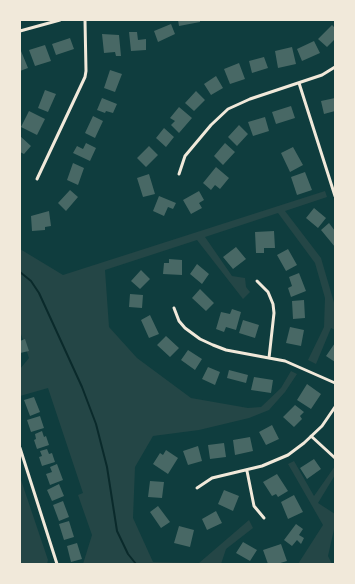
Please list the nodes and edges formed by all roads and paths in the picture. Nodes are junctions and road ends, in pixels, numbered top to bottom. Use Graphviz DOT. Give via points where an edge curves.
graph roads {
  1 [pos="60,20"];
  2 [pos="85,20"];
  3 [pos="20,31"];
  4 [pos="335,67"];
  5 [pos="299,83"];
  6 [pos="179,174"];
  7 [pos="37,179"];
  8 [pos="335,196"];
  9 [pos="257,281"];
  10 [pos="174,308"];
  11 [pos="269,358"];
  12 [pos="335,383"];
  13 [pos="335,407"];
  14 [pos="311,436"];
  15 [pos="20,448"];
  16 [pos="335,458"];
  17 [pos="247,471"];
  18 [pos="198,488"];
  19 [pos="264,518"];
  20 [pos="57,564"];
  1 -- 3 [label="street"];
  2 -- 7 [label="street" via="85,78"];
  4 -- 5 [label="street" via="322,75"];
  5 -- 6 [label="street" via="250,99 228,110 211,125 185,156"];
  5 -- 8 [label="street"];
  9 -- 11 [label="street" via="268,292 273,304"];
  10 -- 11 [label="street" via="179,321 200,339 226,350"];
  11 -- 12 [label="street" via="299,366"];
  13 -- 14 [label="street"];
  14 -- 16 [label="street"];
  14 -- 17 [label="street" via="277,461"];
  15 -- 20 [label="street"];
  17 -- 18 [label="street" via="212,478"];
  17 -- 19 [label="street" via="254,506"];
}
